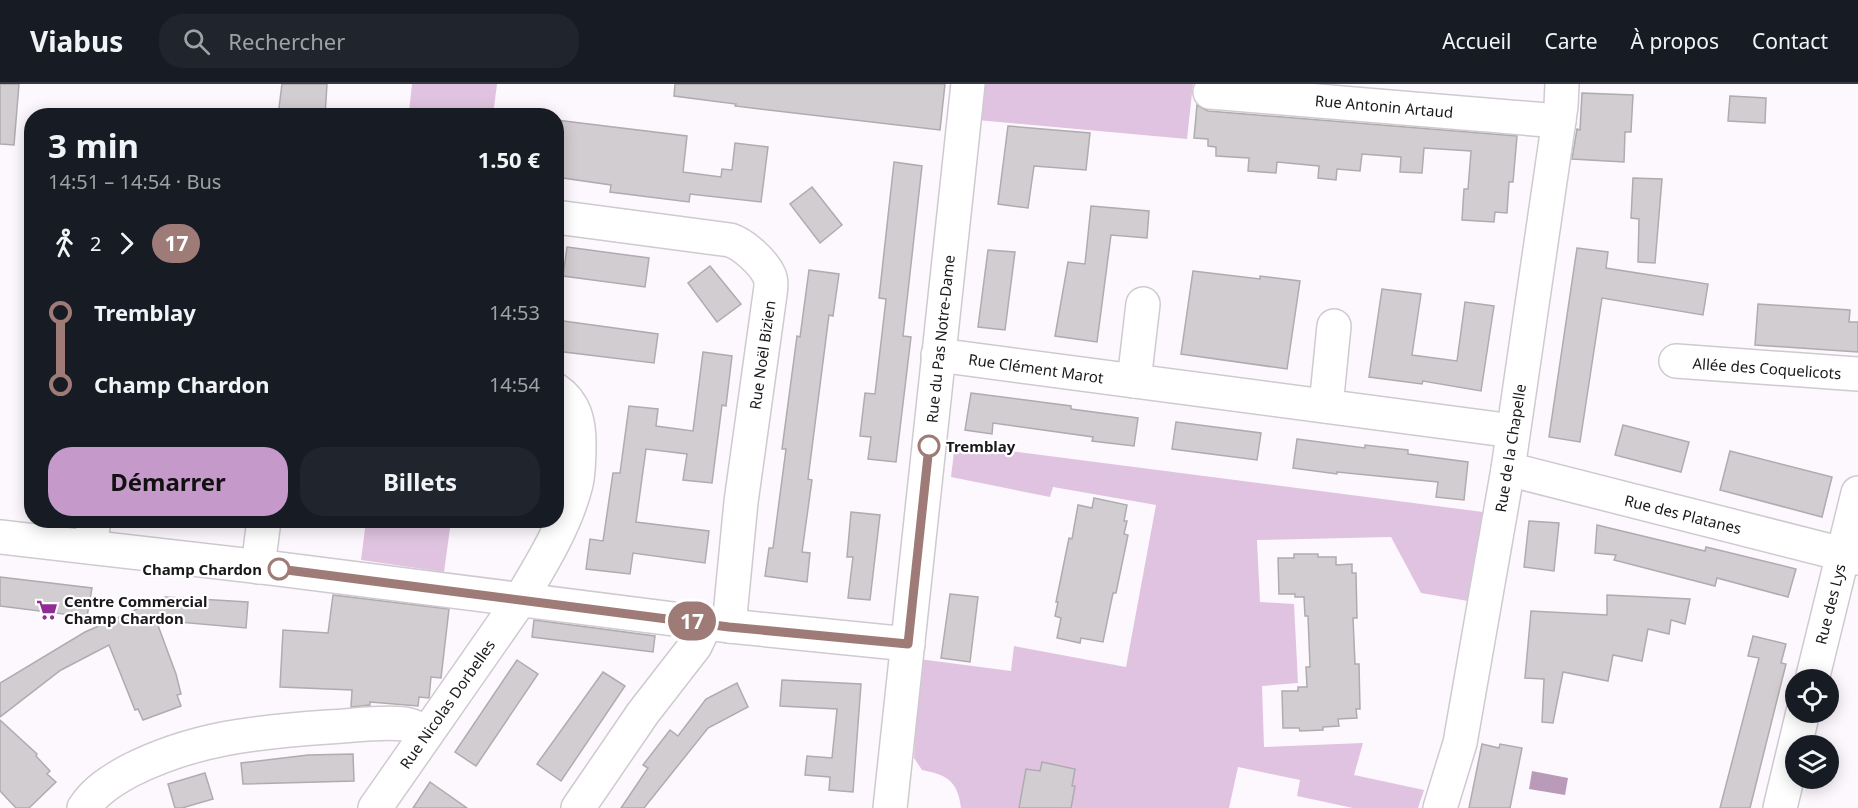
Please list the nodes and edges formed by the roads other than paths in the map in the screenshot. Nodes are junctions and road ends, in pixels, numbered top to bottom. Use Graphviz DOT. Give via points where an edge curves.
graph roads {
  1 [pos="968,84"];
  2 [pos="1562,84"];
  3 [pos="1210,92"];
  4 [pos="1559,121"];
  5 [pos="564,218"];
  6 [pos="1143,304"];
  7 [pos="1334,326"];
  8 [pos="938,355"];
  9 [pos="1676,361"];
  10 [pos="1858,375"];
  11 [pos="1134,381"];
  12 [pos="564,397"];
  13 [pos="1326,406"];
  14 [pos="1513,431"];
  15 [pos="1508,469"];
  16 [pos="1858,494"];
  17 [pos="564,516"];
  18 [pos="263,528"];
  19 [pos="558,528"];
  20 [pos="92,534"];
  21 [pos="0,537"];
  22 [pos="1850,556"];
  23 [pos="258,567"];
  24 [pos="520,600"];
  25 [pos="717,625"];
  26 [pos="908,644"];
  27 [pos="1815,669"];
  28 [pos="1800,723"];
  29 [pos="427,732"];
  30 [pos="84,808"];
  31 [pos="375,808"];
  32 [pos="579,808"];
  33 [pos="890,808"];
  34 [pos="1440,808"];
  35 [pos="1780,808"];
  1 -- 8 [label="street, Rue du Pas Notre-Dame"];
  2 -- 4 [label="street, Rue de la Chapelle"];
  3 -- 4 [label="street, Rue Antonin Artaud"];
  4 -- 14 [label="street, Rue de la Chapelle"];
  5 -- 25 [label="street, Rue Noël Bizien" via="730,240 742,244 768,274 770,294 741,502"];
  6 -- 11 [label="street"];
  7 -- 13 [label="street"];
  8 -- 11 [label="street, Rue Clément Marot"];
  8 -- 26 [label="street, Rue du Pas Notre-Dame"];
  9 -- 10 [label="street, Allée des Coquelicots"];
  11 -- 13 [label="street, Rue Clément Marot"];
  12 -- 17 [label="street, Rue Nicolas Dorbelles" via="577,417 579,461 577,482"];
  13 -- 14 [label="street, Rue Clément Marot"];
  14 -- 15 [label="street, Rue de la Chapelle"];
  15 -- 22 [label="street, Rue des Platanes"];
  15 -- 34 [label="street, Rue de la Chapelle" via="1460,743"];
  16 -- 22 [label="street, Rue des Lys"];
  18 -- 23 [label="street"];
  19 -- 24 [label="street, Rue Nicolas Dorbelles"];
  20 -- 21 [label="street"];
  20 -- 23 [label="street"];
  22 -- 27 [label="street, Rue des Lys"];
  23 -- 24 [label="street"];
  24 -- 25 [label="street"];
  24 -- 29 [label="street, Rue Nicolas Dorbelles"];
  25 -- 26 [label="street"];
  25 -- 32 [label="street" via="695,646 643,713"];
  26 -- 33 [label="street, Rue du Pas Notre-Dame"];
  28 -- 35 [label="street"];
  29 -- 30 [label="street" via="407,724 382,724 212,740 145,763 118,777"];
  29 -- 31 [label="street, Rue Nicolas Dorbelles"];
}
